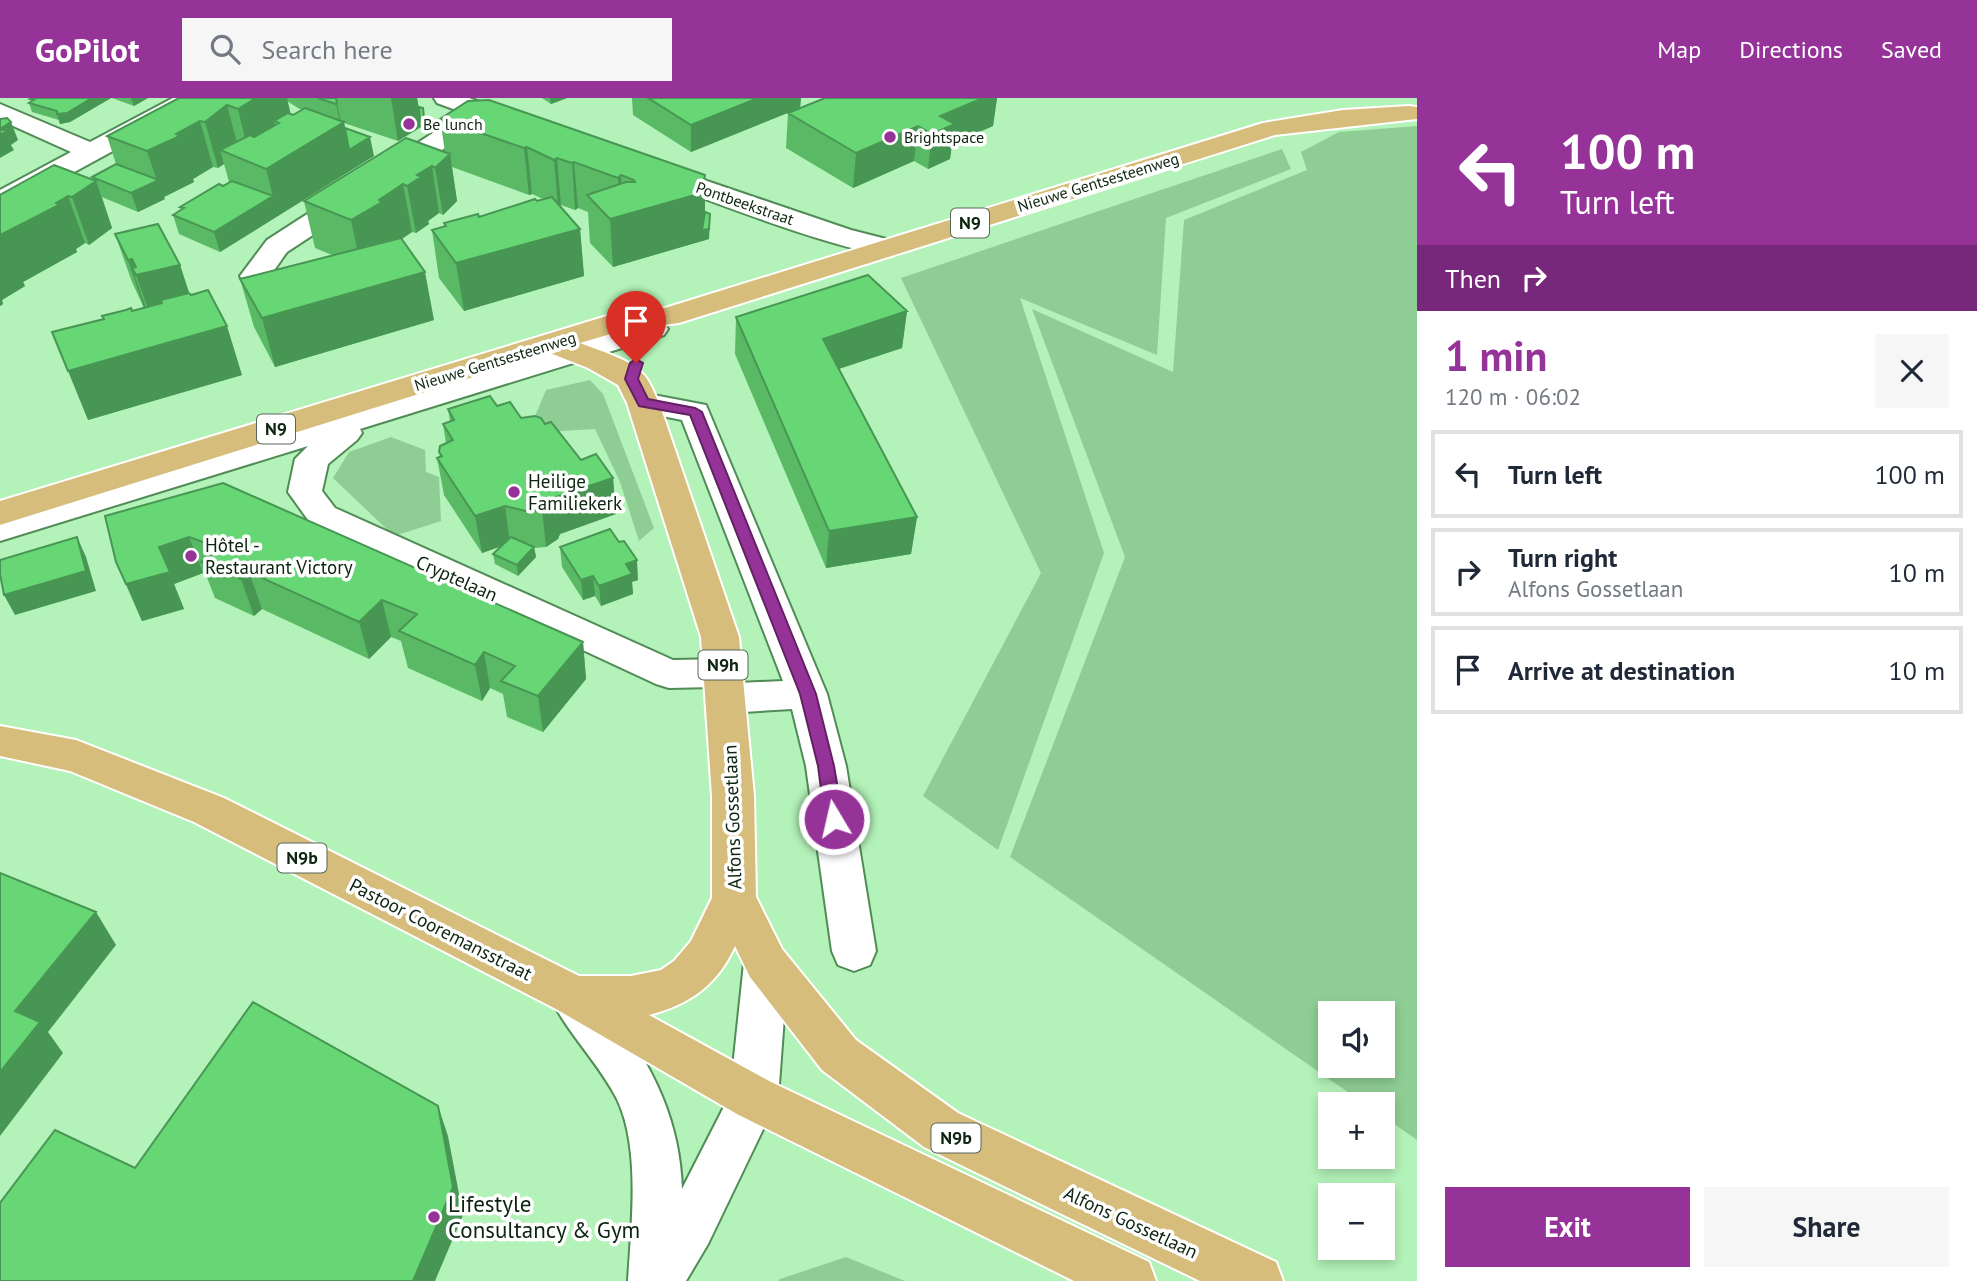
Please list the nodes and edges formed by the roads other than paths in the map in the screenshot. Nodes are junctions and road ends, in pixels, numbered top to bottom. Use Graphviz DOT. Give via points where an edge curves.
graph roads {
  1 [pos="192,98"];
  2 [pos="446,98"];
  3 [pos="1334,98"];
  4 [pos="1377,98"];
  5 [pos="0,111"];
  6 [pos="484,112"];
  7 [pos="1413,114"];
  8 [pos="1272,128"];
  9 [pos="534,130"];
  10 [pos="89,152"];
  11 [pos="636,165"];
  12 [pos="0,201"];
  13 [pos="888,248"];
  14 [pos="254,276"];
  15 [pos="660,323"];
  16 [pos="565,348"];
  17 [pos="637,391"];
  18 [pos="348,414"];
  19 [pos="0,513"];
  20 [pos="0,529"];
  21 [pos="726,686"];
  22 [pos="808,694"];
  23 [pos="0,717"];
  24 [pos="0,741"];
  25 [pos="76,756"];
  26 [pos="734,898"];
  27 [pos="854,951"];
  28 [pos="766,963"];
  29 [pos="572,995"];
  30 [pos="754,1098"];
  31 [pos="655,1281"];
  32 [pos="1130,1281"];
  33 [pos="1258,1281"];
  1 -- 10 [label="street"];
  2 -- 6 [label="street"];
  3 -- 8 [label="main road, Nieuwe Gentsesteenweg / N9"];
  4 -- 7 [label="main road"];
  5 -- 10 [label="street"];
  6 -- 9 [label="street"];
  6 -- 14 [label="street" via="277,246"];
  7 -- 8 [label="main road, Nieuwe Gentsesteenweg / N9" via="1365,115"];
  8 -- 13 [label="main road, Nieuwe Gentsesteenweg / N9"];
  10 -- 12 [label="street"];
  11 -- 13 [label="street, Pontbeekstraat"];
  13 -- 15 [label="main road, Nieuwe Gentsesteenweg / N9"];
  15 -- 16 [label="street, N9"];
  15 -- 17 [label="main road" via="642,347"];
  16 -- 17 [label="main road"];
  16 -- 18 [label="street, N9"];
  17 -- 21 [label="main road, Alfons Gossetlaan / N9h" via="720,637"];
  17 -- 22 [label="street" via="695,412"];
  18 -- 19 [label="main road, N9"];
  18 -- 20 [label="street, N9"];
  18 -- 21 [label="street, Cryptelaan" via="346,433 312,459 305,492 323,516 669,674"];
  21 -- 22 [label="street"];
  21 -- 26 [label="main road, Alfons Gossetlaan / N9h"];
  22 -- 27 [label="street" via="826,766"];
  23 -- 25 [label="main road, N9b"];
  24 -- 25 [label="main road, Pastoor Cooremansstraat / N9b"];
  25 -- 29 [label="main road, Pastoor Cooremansstraat / N9b" via="209,810"];
  26 -- 28 [label="main road, Alfons Gossetlaan / N9b"];
  26 -- 29 [label="main road" via="702,963 684,980 634,998"];
  28 -- 30 [label="street"];
  28 -- 33 [label="main road, Alfons Gossetlaan / N9b" via="839,1055 941,1130"];
  29 -- 30 [label="main road, Pastoor Cooremansstraat / N9b"];
  29 -- 31 [label="street" via="635,1085 654,1144"];
  30 -- 31 [label="street" via="690,1226"];
  30 -- 32 [label="main road, N9b"];
}
